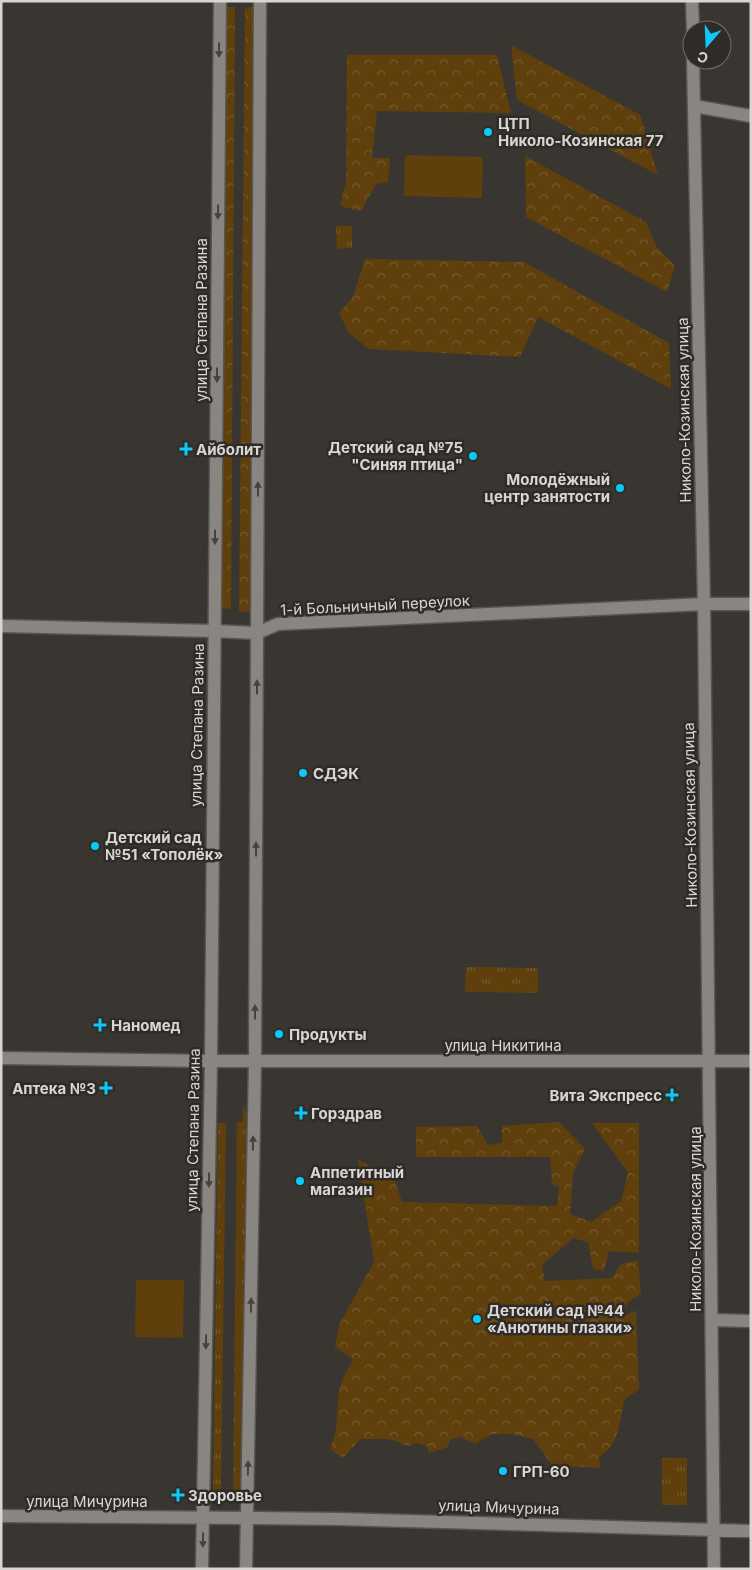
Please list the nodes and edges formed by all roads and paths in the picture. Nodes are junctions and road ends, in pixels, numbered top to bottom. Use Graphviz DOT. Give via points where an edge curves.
graph roads {
  1 [pos="220,1"];
  2 [pos="260,1"];
  3 [pos="692,1"];
  4 [pos="693,20"];
  5 [pos="694,70"];
  6 [pos="694,106"];
  7 [pos="751,116"];
  8 [pos="704,604"];
  9 [pos="751,604"];
  10 [pos="1,626"];
  11 [pos="214,631"];
  12 [pos="257,633"];
  13 [pos="1,1058"];
  14 [pos="211,1061"];
  15 [pos="255,1061"];
  16 [pos="709,1062"];
  17 [pos="751,1062"];
  18 [pos="712,1320"];
  19 [pos="751,1321"];
  20 [pos="1,1516"];
  21 [pos="203,1518"];
  22 [pos="247,1518"];
  23 [pos="715,1531"];
  24 [pos="751,1531"];
  25 [pos="202,1569"];
  26 [pos="246,1569"];
  27 [pos="714,1569"];
  1 -- 11 [label="street, улица Степана Разина, one-way"];
  12 -- 2 [label="street, one-way"];
  3 -- 4 [label="street"];
  5 -- 6 [label="street, Николо-Козинская улица"];
  6 -- 7 [label="street"];
  6 -- 8 [label="street, Николо-Козинская улица"];
  8 -- 9 [label="street, 1-й Больничный переулок"];
  8 -- 12 [label="street, 1-й Больничный переулок" via="278,624"];
  8 -- 16 [label="street, Николо-Козинская улица"];
  10 -- 11 [label="street, 1-й Больничный переулок"];
  11 -- 12 [label="street, 1-й Больничный переулок"];
  11 -- 14 [label="street, улица Степана Разина"];
  15 -- 12 [label="street, one-way"];
  13 -- 14 [label="street"];
  14 -- 15 [label="street, улица Никитина"];
  14 -- 21 [label="street, улица Степана Разина, one-way"];
  15 -- 16 [label="street, улица Никитина"];
  22 -- 15 [label="street, one-way"];
  16 -- 17 [label="street, улица Никитина"];
  16 -- 18 [label="street, Николо-Козинская улица"];
  18 -- 19 [label="street"];
  18 -- 23 [label="street, Николо-Козинская улица"];
  20 -- 21 [label="street, улица Мичурина"];
  21 -- 22 [label="street, улица Мичурина"];
  21 -- 25 [label="street, улица Степана Разина, one-way"];
  22 -- 23 [label="street, улица Мичурина"];
  22 -- 26 [label="street"];
  23 -- 24 [label="street, улица Мичурина"];
  23 -- 27 [label="street, Николо-Козинская улица"];
}
